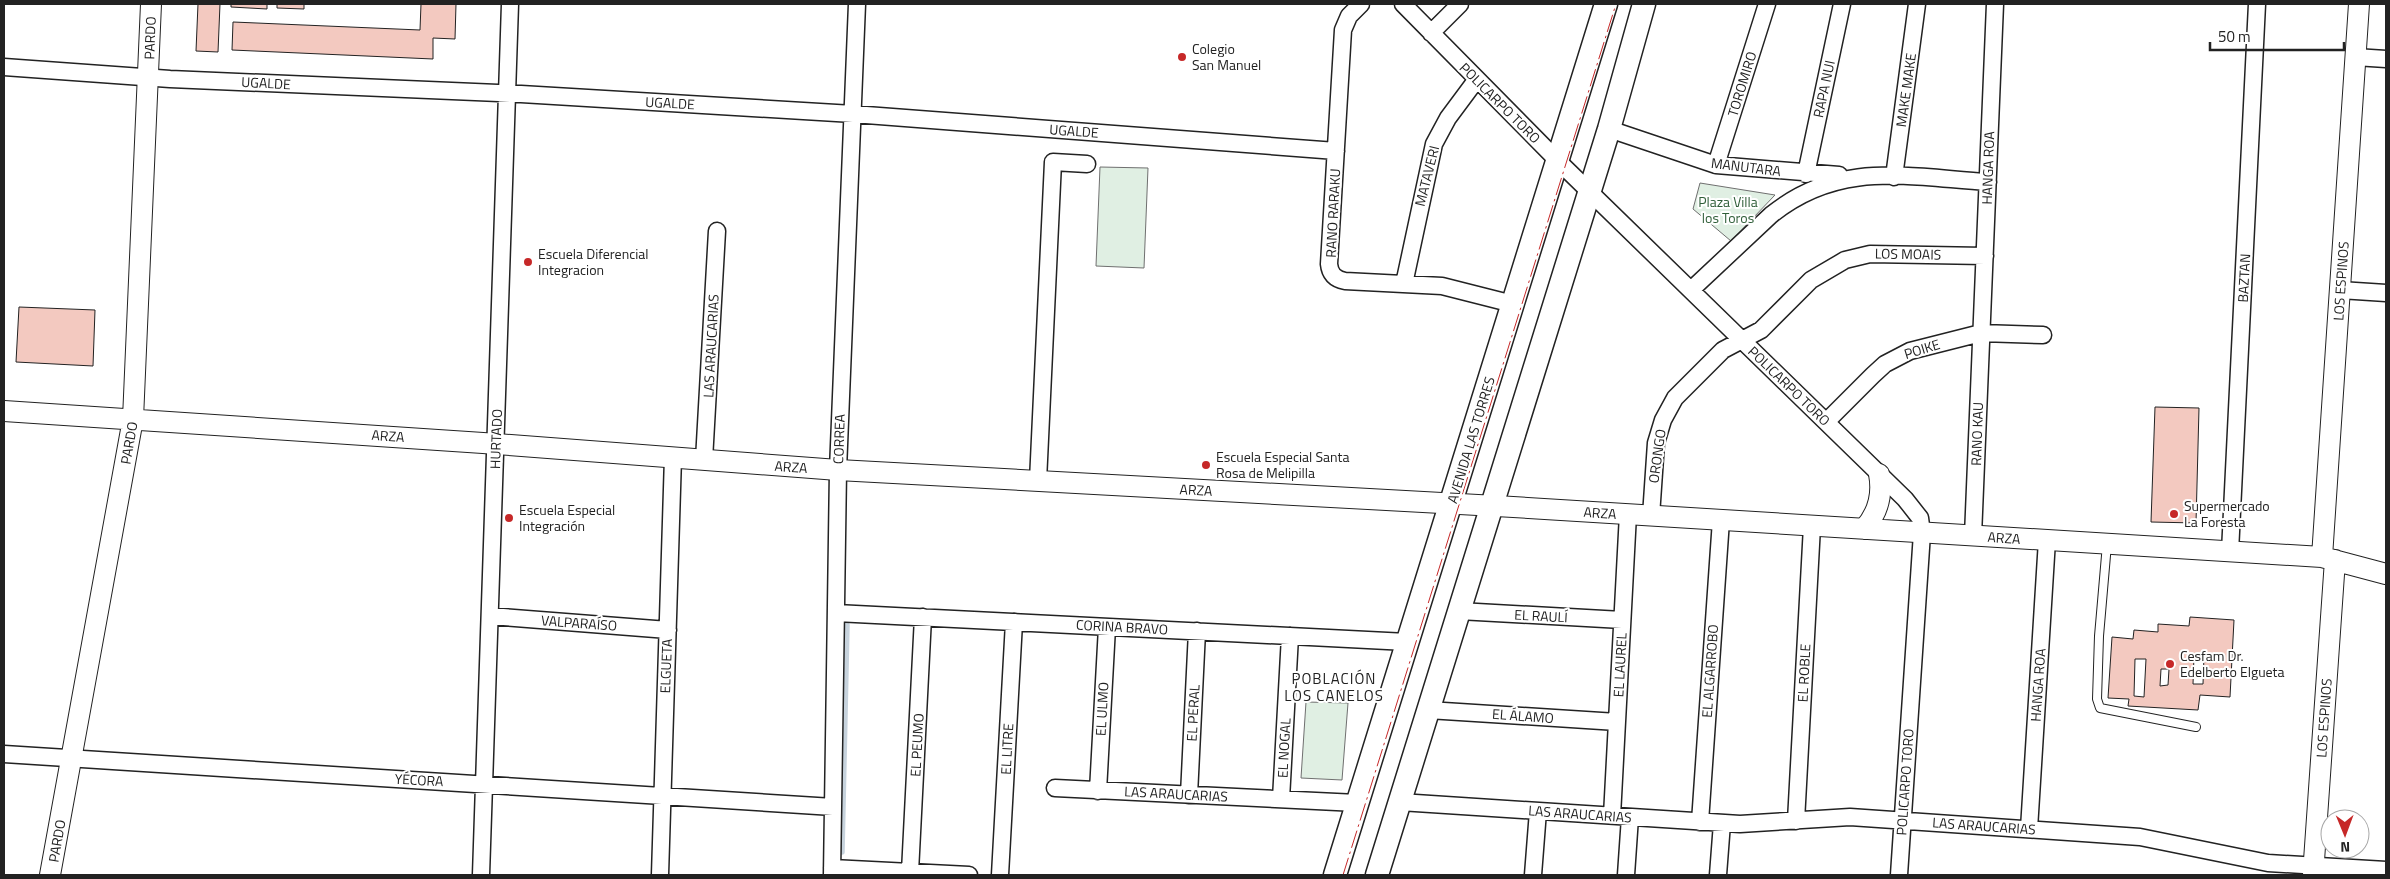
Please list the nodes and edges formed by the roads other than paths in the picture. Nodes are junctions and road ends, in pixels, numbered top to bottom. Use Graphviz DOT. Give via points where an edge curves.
graph roads {
  1 [pos="151,4"];
  2 [pos="510,4"];
  3 [pos="857,4"];
  4 [pos="1361,4"];
  5 [pos="1403,4"];
  6 [pos="1460,4"];
  7 [pos="1606,4"];
  8 [pos="1644,4"];
  9 [pos="1767,4"];
  10 [pos="1842,4"];
  11 [pos="1917,4"];
  12 [pos="1995,4"];
  13 [pos="2257,4"];
  14 [pos="2359,4"];
  15 [pos="1431,33"];
  16 [pos="2356,57"];
  17 [pos="2386,59"];
  18 [pos="4,67"];
  19 [pos="148,78"];
  20 [pos="1477,79"];
  21 [pos="507,94"];
  22 [pos="853,114"];
  23 [pos="1609,129"];
  24 [pos="1336,151"];
  25 [pos="1557,160"];
  26 [pos="1086,164"];
  27 [pos="1716,165"];
  28 [pos="1806,174"];
  29 [pos="1859,176"];
  30 [pos="1894,177"];
  31 [pos="1988,182"];
  32 [pos="1590,192"];
  33 [pos="717,232"];
  34 [pos="1985,256"];
  35 [pos="1404,284"];
  36 [pos="1691,290"];
  37 [pos="2340,290"];
  38 [pos="2386,293"];
  39 [pos="1512,304"];
  40 [pos="1982,333"];
  41 [pos="2043,335"];
  42 [pos="1742,340"];
  43 [pos="4,412"];
  44 [pos="133,419"];
  45 [pos="1826,422"];
  46 [pos="495,444"];
  47 [pos="673,457"];
  48 [pos="704,460"];
  49 [pos="838,470"];
  50 [pos="1879,474"];
  51 [pos="1038,481"];
  52 [pos="1451,503"];
  53 [pos="1492,506"];
  54 [pos="1628,514"];
  55 [pos="1651,516"];
  56 [pos="1721,520"];
  57 [pos="1812,526"];
  58 [pos="1864,529"];
  59 [pos="1922,533"];
  60 [pos="1973,536"];
  61 [pos="2047,540"];
  62 [pos="2107,544"];
  63 [pos="2230,552"];
  64 [pos="2328,559"];
  65 [pos="2386,574"];
  66 [pos="1459,611"];
  67 [pos="836,613"];
  68 [pos="490,616"];
  69 [pos="923,617"];
  70 [pos="1622,620"];
  71 [pos="1014,622"];
  72 [pos="1106,627"];
  73 [pos="668,630"];
  74 [pos="1197,631"];
  75 [pos="1290,636"];
  76 [pos="1408,642"];
  77 [pos="1428,710"];
  78 [pos="1617,722"];
  79 [pos="2196,727"];
  80 [pos="4,754"];
  81 [pos="71,759"];
  82 [pos="484,784"];
  83 [pos="1056,788"];
  84 [pos="1098,790"];
  85 [pos="1189,795"];
  86 [pos="662,796"];
  87 [pos="1281,800"];
  88 [pos="1400,802"];
  89 [pos="1357,803"];
  90 [pos="833,807"];
  91 [pos="1538,811"];
  92 [pos="1612,816"];
  93 [pos="1630,818"];
  94 [pos="1796,821"];
  95 [pos="1903,821"];
  96 [pos="1700,822"];
  97 [pos="1722,823"];
  98 [pos="2029,830"];
  99 [pos="2386,870"];
  100 [pos="832,871"];
  101 [pos="2313,871"];
  102 [pos="910,872"];
  103 [pos="50,875"];
  104 [pos="481,875"];
  105 [pos="660,875"];
  106 [pos="969,875"];
  107 [pos="1000,875"];
  108 [pos="1335,875"];
  109 [pos="1377,875"];
  110 [pos="1533,875"];
  111 [pos="1626,875"];
  112 [pos="1718,875"];
  113 [pos="1899,875"];
  1 -- 19 [label="street, PARDO"];
  2 -- 21 [label="street, HURTADO"];
  3 -- 22 [label="street, CORREA"];
  4 -- 24 [label="street, RANO RARAKU" via="1349,16 1343,30"];
  5 -- 15 [label="street, POLICARPO TORO"];
  6 -- 15 [label="street"];
  7 -- 25 [label="main road, AVENIDA LAS TORRES"];
  8 -- 23 [label="main road"];
  9 -- 27 [label="street, TOROMIRO"];
  10 -- 28 [label="street, RAPA NUI"];
  11 -- 30 [label="street, MAKE MAKE"];
  12 -- 31 [label="street, HANGA ROA"];
  13 -- 63 [label="street, BAZTAN"];
  14 -- 16 [label="street, LOS ESPINOS"];
  15 -- 20 [label="street, POLICARPO TORO"];
  16 -- 17 [label="street"];
  16 -- 37 [label="street, LOS ESPINOS"];
  18 -- 19 [label="street, UGALDE"];
  19 -- 21 [label="street, UGALDE"];
  19 -- 44 [label="street, PARDO"];
  20 -- 25 [label="street, POLICARPO TORO"];
  20 -- 35 [label="street, MATAVERI" via="1448,118 1434,144"];
  21 -- 22 [label="street, UGALDE"];
  21 -- 46 [label="street, HURTADO"];
  22 -- 24 [label="street, UGALDE"];
  22 -- 49 [label="street, CORREA"];
  23 -- 27 [label="street, MANUTARA"];
  23 -- 32 [label="main road"];
  24 -- 35 [label="street, RANO RARAKU" via="1331,272 1345,281"];
  25 -- 32 [label="street, POLICARPO TORO"];
  25 -- 39 [label="main road, AVENIDA LAS TORRES"];
  26 -- 51 [label="street" via="1053,162"];
  27 -- 28 [label="street, MANUTARA"];
  28 -- 29 [label="street, MANUTARA"];
  29 -- 30 [label="street, MANUTARA"];
  29 -- 36 [label="street, MANUTARA" via="1816,187 1785,204"];
  30 -- 31 [label="street, MANUTARA"];
  31 -- 34 [label="street, HANGA ROA"];
  32 -- 36 [label="street, POLICARPO TORO"];
  32 -- 53 [label="main road"];
  33 -- 48 [label="street, LAS ARAUCARIAS"];
  34 -- 40 [label="street, HANGA ROA"];
  34 -- 42 [label="street, LOS MOAIS" via="1883,252 1845,260 1822,272 1762,330"];
  35 -- 39 [label="street, RANO RARAKU" via="1452,287"];
  36 -- 42 [label="street, POLICARPO TORO"];
  37 -- 38 [label="street"];
  37 -- 64 [label="street, LOS ESPINOS"];
  39 -- 52 [label="main road, AVENIDA LAS TORRES"];
  40 -- 41 [label="street, POIKE"];
  40 -- 45 [label="street, POIKE" via="1921,347 1899,356 1873,375"];
  40 -- 60 [label="street, RANO KAU"];
  42 -- 45 [label="street, POLICARPO TORO"];
  42 -- 55 [label="street, ORONGO" via="1723,350 1683,389 1668,409 1656,443"];
  43 -- 44 [label="street, ARZA"];
  44 -- 46 [label="street, ARZA"];
  44 -- 81 [label="street, PARDO"];
  45 -- 50 [label="street, POLICARPO TORO"];
  46 -- 47 [label="street, ARZA"];
  46 -- 68 [label="street, HURTADO"];
  47 -- 48 [label="street, ARZA"];
  47 -- 73 [label="street, ELGUETA"];
  48 -- 49 [label="street, ARZA"];
  49 -- 51 [label="street, ARZA"];
  49 -- 67 [label="street, CORREA"];
  50 -- 58 [label="street" via="1878,508"];
  50 -- 59 [label="street, POLICARPO TORO" via="1920,518"];
  51 -- 52 [label="street, ARZA"];
  52 -- 53 [label="street, ARZA"];
  52 -- 76 [label="main road, AVENIDA LAS TORRES"];
  53 -- 54 [label="street, ARZA"];
  53 -- 66 [label="main road"];
  54 -- 55 [label="street, ARZA"];
  54 -- 70 [label="street, EL LAUREL"];
  55 -- 56 [label="street, ARZA"];
  56 -- 57 [label="street, ARZA"];
  56 -- 96 [label="street, EL ALGARROBO"];
  57 -- 58 [label="street, ARZA"];
  57 -- 94 [label="street, EL ROBLE"];
  58 -- 59 [label="street, ARZA"];
  59 -- 60 [label="street, ARZA"];
  59 -- 95 [label="street, POLICARPO TORO"];
  60 -- 61 [label="street, ARZA"];
  61 -- 62 [label="street, ARZA"];
  61 -- 98 [label="street, HANGA ROA"];
  62 -- 63 [label="street, ARZA"];
  62 -- 79 [label="lane" via="2099,636 2097,699 2100,708"];
  63 -- 64 [label="street, ARZA"];
  64 -- 65 [label="street, ARZA"];
  64 -- 101 [label="street, LOS ESPINOS"];
  66 -- 70 [label="street, EL RAULÍ"];
  66 -- 77 [label="main road"];
  67 -- 69 [label="street, CORINA BRAVO"];
  67 -- 90 [label="street, CORREA"];
  68 -- 73 [label="street, VALPARAÍSO"];
  68 -- 82 [label="street, HURTADO"];
  69 -- 71 [label="street, CORINA BRAVO"];
  69 -- 102 [label="street, EL PEUMO"];
  70 -- 78 [label="street, EL LAUREL"];
  71 -- 72 [label="street, CORINA BRAVO"];
  71 -- 107 [label="street, EL LITRE"];
  72 -- 74 [label="street, CORINA BRAVO"];
  72 -- 84 [label="street, EL ULMO"];
  73 -- 86 [label="street, ELGUETA"];
  74 -- 75 [label="street, CORINA BRAVO"];
  74 -- 85 [label="street, EL PERAL"];
  75 -- 76 [label="street, CORINA BRAVO"];
  75 -- 87 [label="street, EL NOGAL"];
  76 -- 89 [label="main road, AVENIDA LAS TORRES"];
  77 -- 78 [label="street, EL ÁLAMO"];
  77 -- 88 [label="main road"];
  78 -- 92 [label="street, EL LAUREL"];
  80 -- 81 [label="street, YÉCORA"];
  81 -- 82 [label="street, YÉCORA"];
  81 -- 103 [label="street, PARDO"];
  82 -- 86 [label="street, YÉCORA"];
  82 -- 104 [label="street, HURTADO"];
  83 -- 84 [label="street, LAS ARAUCARIAS"];
  84 -- 85 [label="street, LAS ARAUCARIAS"];
  85 -- 87 [label="street, LAS ARAUCARIAS"];
  86 -- 90 [label="street, YÉCORA"];
  86 -- 105 [label="street, ELGUETA"];
  87 -- 89 [label="street, LAS ARAUCARIAS"];
  88 -- 91 [label="street, LAS ARAUCARIAS"];
  88 -- 109 [label="main road"];
  89 -- 108 [label="main road, AVENIDA LAS TORRES"];
  90 -- 100 [label="street, CORREA"];
  91 -- 92 [label="street, LAS ARAUCARIAS"];
  91 -- 110 [label="street"];
  92 -- 93 [label="street, LAS ARAUCARIAS"];
  93 -- 96 [label="street, LAS ARAUCARIAS"];
  93 -- 111 [label="street"];
  94 -- 95 [label="street, LAS ARAUCARIAS" via="1850,817"];
  94 -- 97 [label="street, LAS ARAUCARIAS"];
  95 -- 98 [label="street, LAS ARAUCARIAS"];
  95 -- 113 [label="street, POLICARPO TORO"];
  96 -- 97 [label="street, LAS ARAUCARIAS"];
  97 -- 112 [label="street"];
  98 -- 101 [label="street, LAS ARAUCARIAS" via="2140,837"];
  99 -- 101 [label="street, LAS ARAUCARIAS"];
  100 -- 102 [label="street"];
  102 -- 106 [label="street"];
}
